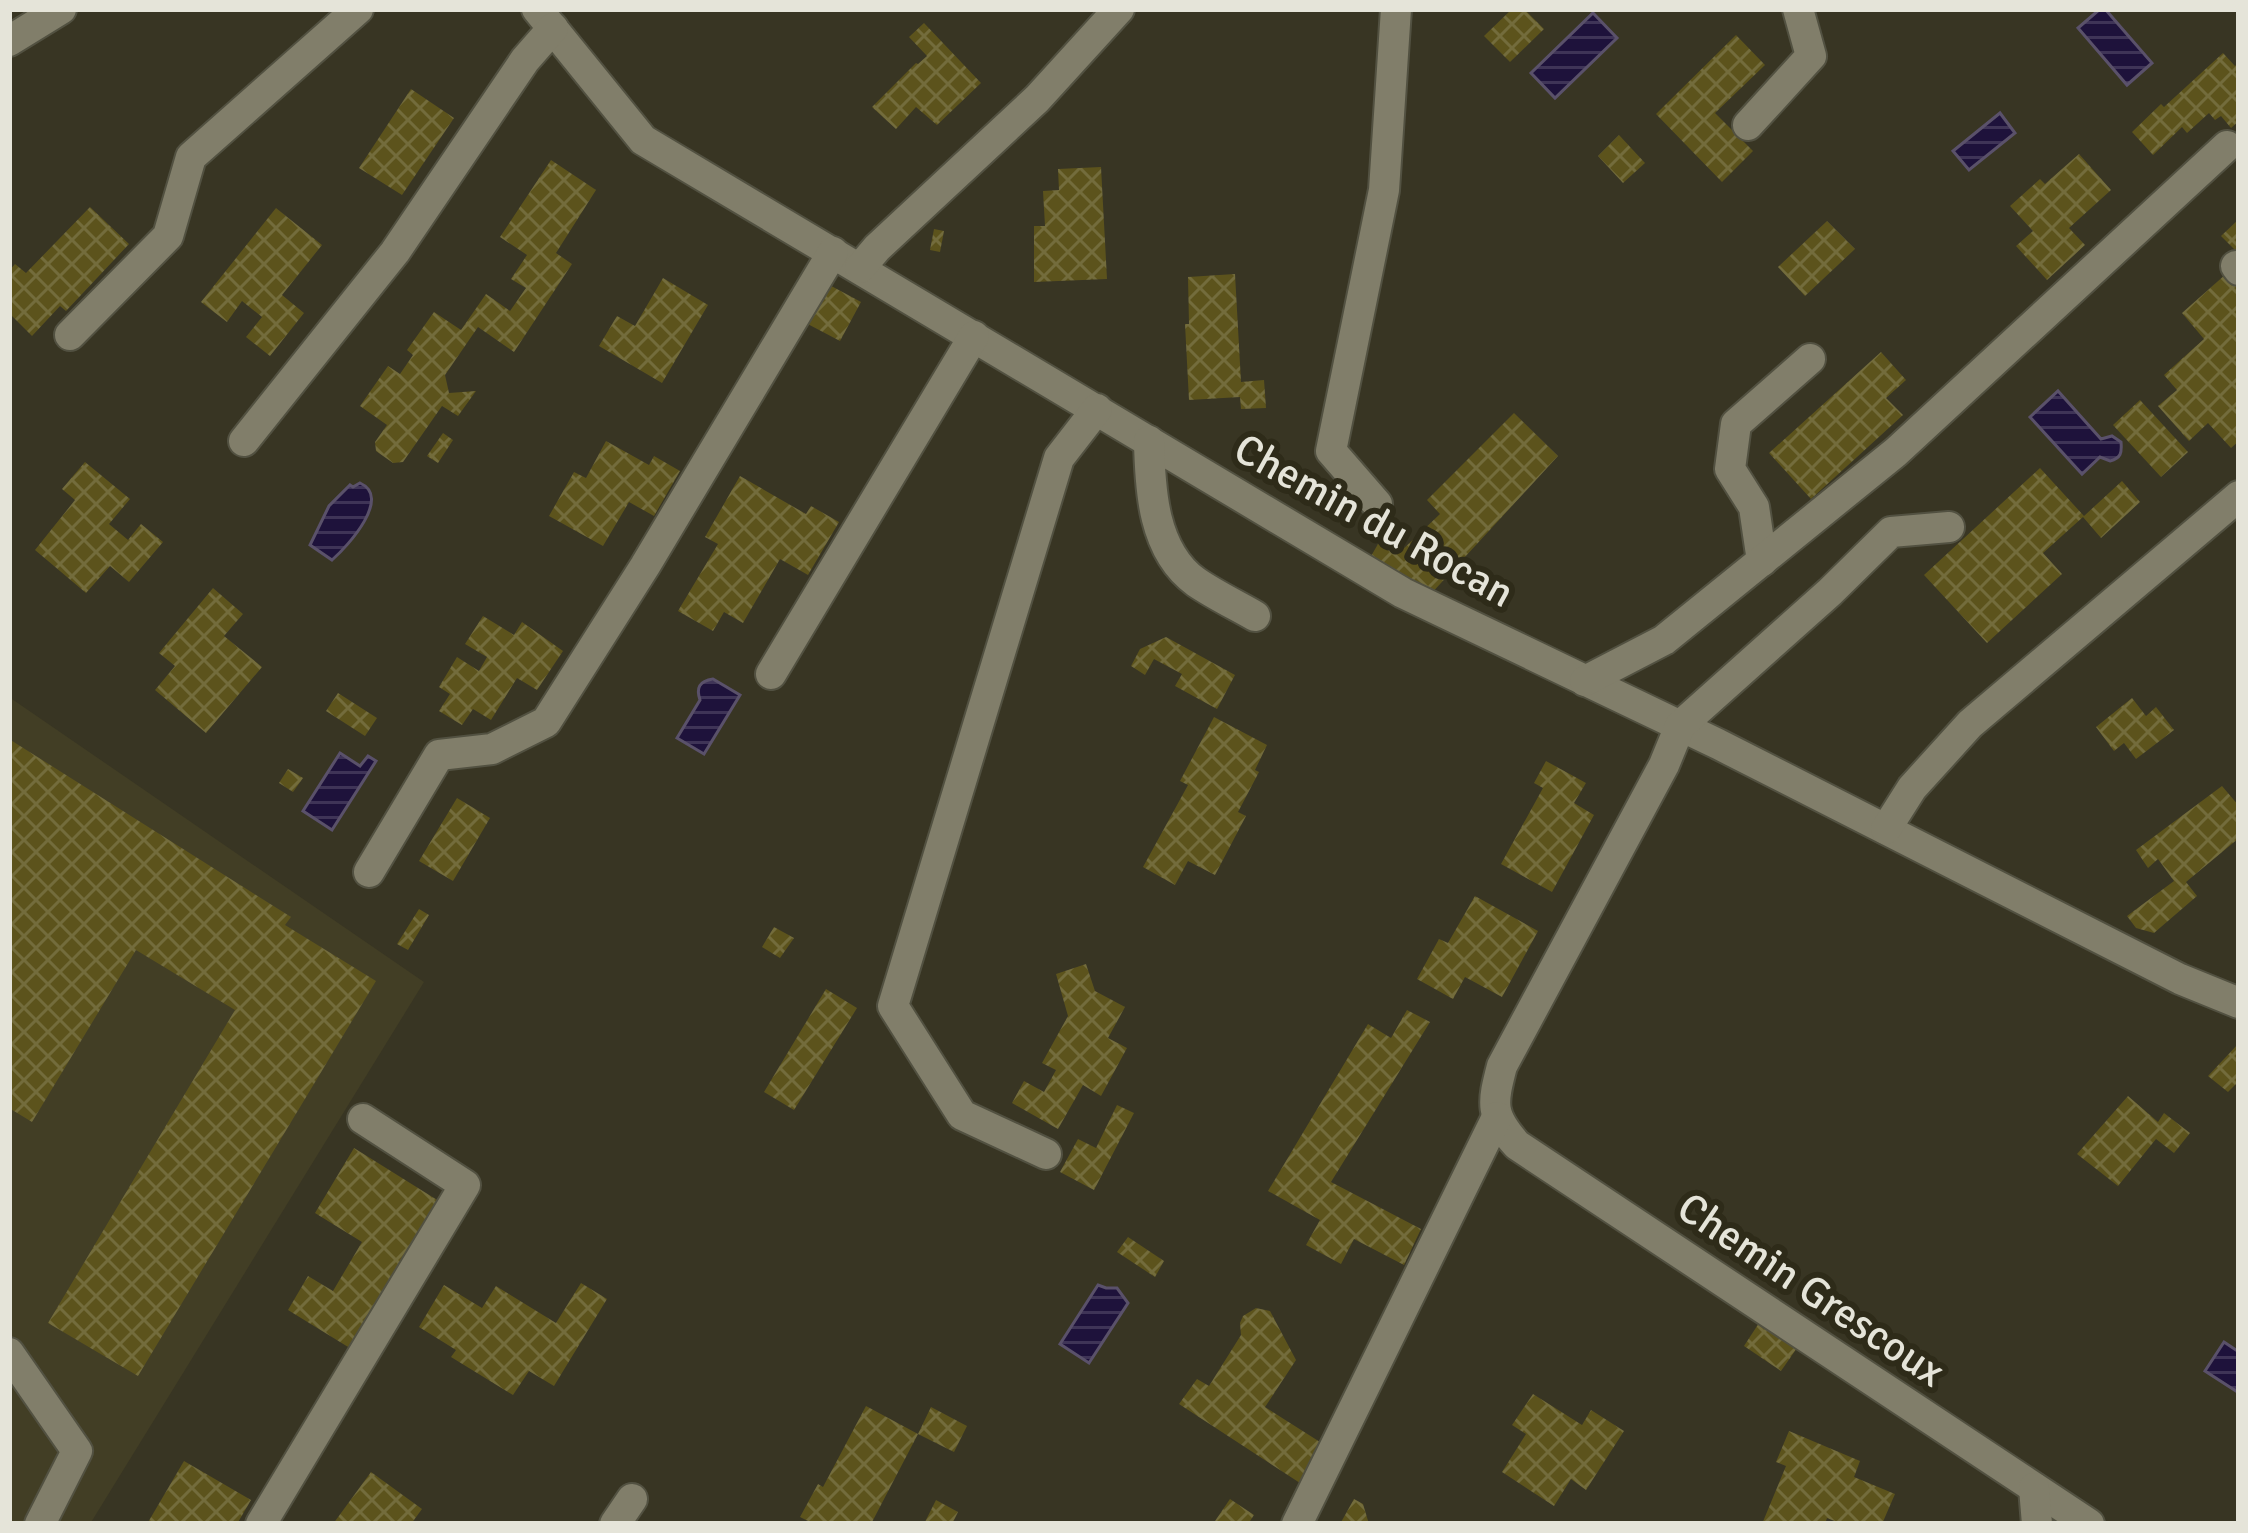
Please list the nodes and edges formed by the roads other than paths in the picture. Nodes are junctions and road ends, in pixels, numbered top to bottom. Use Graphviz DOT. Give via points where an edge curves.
graph roads {
  1 [pos="61,9"];
  2 [pos="358,9"];
  3 [pos="1119,9"];
  4 [pos="1396,9"];
  5 [pos="1798,9"];
  6 [pos="545,19"];
  7 [pos="9,41"];
  8 [pos="1748,125"];
  9 [pos="2227,146"];
  10 [pos="833,252"];
  11 [pos="860,268"];
  12 [pos="70,335"];
  13 [pos="974,336"];
  14 [pos="1810,359"];
  15 [pos="1097,409"];
  16 [pos="244,441"];
  17 [pos="1149,441"];
  18 [pos="2239,496"];
  19 [pos="1377,504"];
  20 [pos="1949,527"];
  21 [pos="1762,561"];
  22 [pos="1256,616"];
  23 [pos="771,674"];
  24 [pos="1586,681"];
  25 [pos="1680,726"];
  26 [pos="1886,829"];
  27 [pos="369,872"];
  28 [pos="2239,1003"];
  29 [pos="1497,1117"];
  30 [pos="363,1119"];
  31 [pos="1046,1154"];
  32 [pos="9,1353"];
  33 [pos="2034,1488"];
  34 [pos="40,1524"];
  35 [pos="261,1524"];
  36 [pos="1298,1524"];
  37 [pos="2037,1524"];
  38 [pos="2089,1524"];
  1 -- 7 [label="street"];
  2 -- 12 [label="street" via="191,157 167,236"];
  3 -- 11 [label="street"];
  4 -- 19 [label="street" via="1384,190 1331,451"];
  5 -- 8 [label="street" via="1811,56"];
  6 -- 10 [label="street, Chemin du Rocan" via="644,140"];
  6 -- 16 [label="street" via="395,252"];
  9 -- 21 [label="street" via="1896,452"];
  10 -- 11 [label="street, Chemin du Rocan"];
  10 -- 27 [label="street" via="546,722 492,749 440,755"];
  11 -- 13 [label="street, Chemin du Rocan"];
  13 -- 15 [label="street, Chemin du Rocan"];
  13 -- 23 [label="street"];
  14 -- 21 [label="street" via="1736,424 1730,469 1754,507"];
  15 -- 17 [label="street, Chemin du Rocan"];
  15 -- 31 [label="street" via="1059,458 893,1006 962,1115"];
  17 -- 22 [label="street" via="1165,548 1192,580"];
  17 -- 24 [label="street, Chemin du Rocan" via="1403,593"];
  18 -- 26 [label="street" via="1970,724"];
  20 -- 25 [label="street" via="1891,532"];
  21 -- 24 [label="street" via="1664,640"];
  24 -- 25 [label="street, Chemin du Rocan"];
  25 -- 26 [label="street, Chemin du Rocan"];
  25 -- 29 [label="street" via="1502,1066"];
  26 -- 28 [label="street, Chemin du Rocan"];
  29 -- 33 [label="street, Chemin Grescoux" via="1517,1145"];
  29 -- 36 [label="street"];
  30 -- 35 [label="street" via="465,1185"];
  32 -- 34 [label="street" via="77,1451"];
  33 -- 37 [label="street"];
  33 -- 38 [label="street, Chemin Grescoux"];
}
